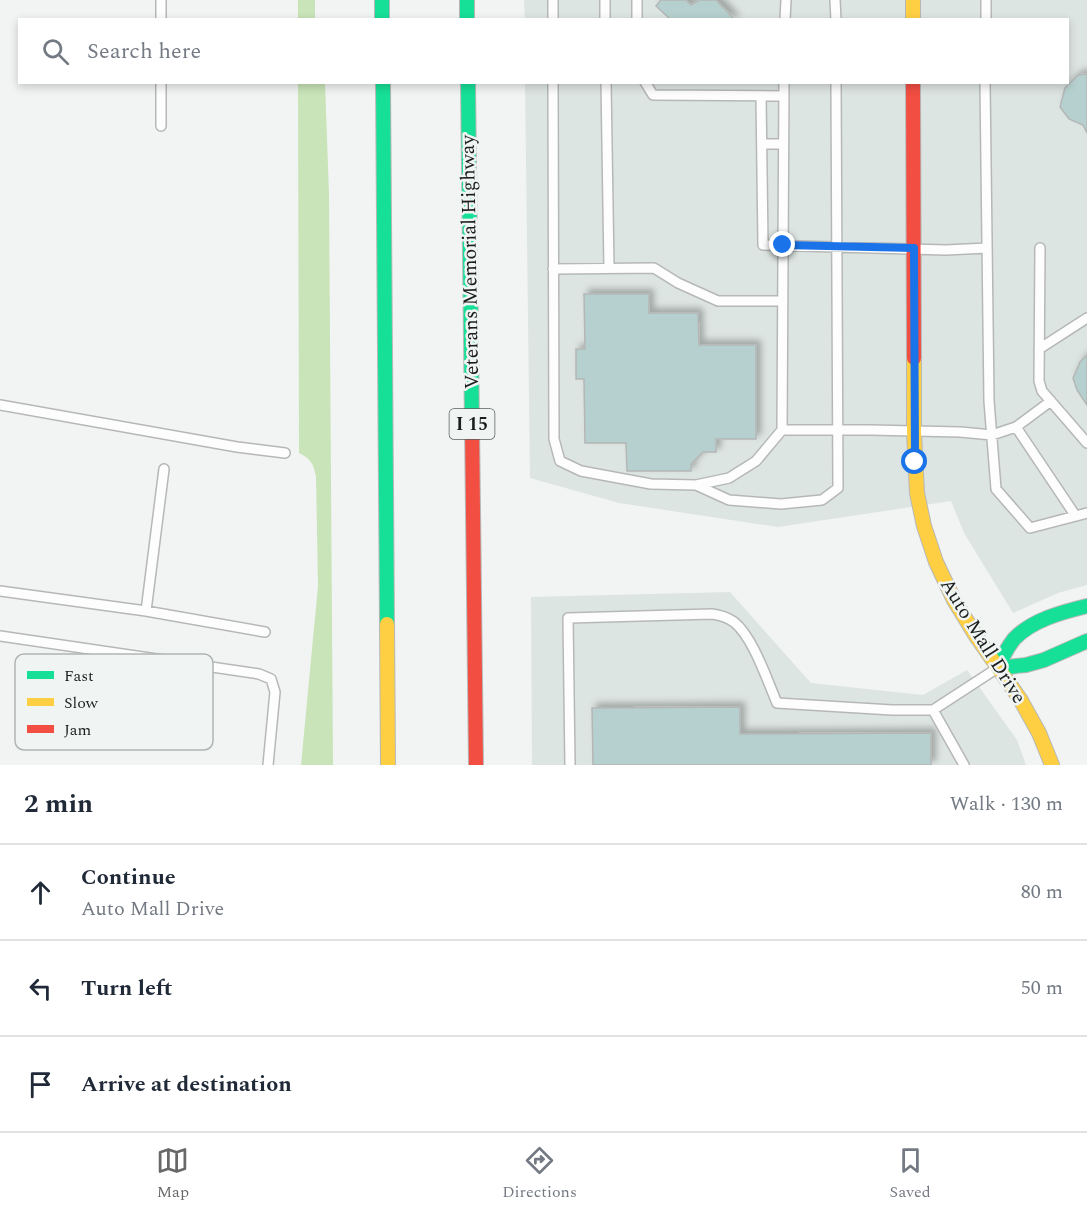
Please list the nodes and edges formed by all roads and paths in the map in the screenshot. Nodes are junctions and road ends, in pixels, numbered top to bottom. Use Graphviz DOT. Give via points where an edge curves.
graph roads {
  1 [pos="161,0"];
  2 [pos="382,0"];
  3 [pos="467,0"];
  4 [pos="553,0"];
  5 [pos="605,0"];
  6 [pos="637,0"];
  7 [pos="786,0"];
  8 [pos="835,0"];
  9 [pos="913,0"];
  10 [pos="986,0"];
  11 [pos="161,18"];
  12 [pos="382,18"];
  13 [pos="467,18"];
  14 [pos="553,18"];
  15 [pos="605,18"];
  16 [pos="637,18"];
  17 [pos="785,18"];
  18 [pos="836,18"];
  19 [pos="913,18"];
  20 [pos="986,18"];
  21 [pos="161,84"];
  22 [pos="383,84"];
  23 [pos="468,84"];
  24 [pos="553,84"];
  25 [pos="606,84"];
  26 [pos="646,84"];
  27 [pos="784,84"];
  28 [pos="836,84"];
  29 [pos="913,84"];
  30 [pos="985,84"];
  31 [pos="761,96"];
  32 [pos="783,96"];
  33 [pos="160,126"];
  34 [pos="762,144"];
  35 [pos="783,144"];
  36 [pos="763,197"];
  37 [pos="783,197"];
  38 [pos="783,245"];
  39 [pos="838,246"];
  40 [pos="914,248"];
  41 [pos="987,248"];
  42 [pos="1040,248"];
  43 [pos="609,268"];
  44 [pos="553,269"];
  45 [pos="783,301"];
  46 [pos="1087,318"];
  47 [pos="1040,349"];
  48 [pos="1051,400"];
  49 [pos="0,405"];
  50 [pos="1016,427"];
  51 [pos="782,430"];
  52 [pos="837,430"];
  53 [pos="915,432"];
  54 [pos="992,435"];
  55 [pos="1087,444"];
  56 [pos="285,453"];
  57 [pos="164,469"];
  58 [pos="696,485"];
  59 [pos="1087,513"];
  60 [pos="1075,515"];
  61 [pos="0,591"];
  62 [pos="1087,606"];
  63 [pos="146,611"];
  64 [pos="265,632"];
  65 [pos="0,636"];
  66 [pos="1087,641"];
  67 [pos="123,654"];
  68 [pos="213,667"];
  69 [pos="998,668"];
  70 [pos="933,710"];
  71 [pos="268,765"];
  72 [pos="388,765"];
  73 [pos="476,765"];
  74 [pos="570,765"];
  75 [pos="964,765"];
  76 [pos="1052,765"];
  1 -- 11 [label="lane"];
  2 -- 12 [label="main road"];
  3 -- 13 [label="main road"];
  4 -- 14 [label="lane"];
  5 -- 15 [label="lane"];
  6 -- 16 [label="lane"];
  7 -- 17 [label="lane"];
  8 -- 18 [label="lane"];
  9 -- 19 [label="main road"];
  10 -- 20 [label="lane"];
  21 -- 33 [label="lane"];
  22 -- 72 [label="main road"];
  23 -- 73 [label="main road, Veterans Memorial Highway / I 15"];
  24 -- 44 [label="lane"];
  25 -- 43 [label="lane"];
  26 -- 31 [label="lane" via="653,95"];
  27 -- 32 [label="lane"];
  28 -- 39 [label="lane"];
  29 -- 40 [label="main road, Auto Mall Drive"];
  30 -- 41 [label="lane"];
  31 -- 32 [label="lane"];
  31 -- 34 [label="lane"];
  32 -- 35 [label="lane"];
  34 -- 35 [label="lane"];
  34 -- 36 [label="lane"];
  35 -- 37 [label="lane"];
  36 -- 37 [label="lane"];
  36 -- 38 [label="lane" via="764,245"];
  37 -- 38 [label="lane"];
  38 -- 39 [label="lane"];
  38 -- 45 [label="lane"];
  39 -- 40 [label="lane"];
  39 -- 52 [label="lane"];
  40 -- 41 [label="lane"];
  40 -- 53 [label="main road, Auto Mall Drive"];
  41 -- 54 [label="lane"];
  42 -- 47 [label="lane"];
  43 -- 44 [label="lane"];
  43 -- 45 [label="lane" via="654,268 718,301"];
  44 -- 58 [label="lane" via="554,439 560,461 581,471 651,484"];
  45 -- 51 [label="lane"];
  46 -- 47 [label="lane"];
  47 -- 48 [label="lane" via="1039,381"];
  48 -- 50 [label="lane"];
  48 -- 55 [label="lane"];
  49 -- 56 [label="lane"];
  50 -- 54 [label="lane"];
  50 -- 60 [label="lane"];
  51 -- 52 [label="lane"];
  51 -- 58 [label="lane" via="756,461 729,478"];
  52 -- 53 [label="lane"];
  52 -- 58 [label="lane" via="838,488 822,500 781,504 729,500"];
  53 -- 54 [label="lane"];
  53 -- 69 [label="main road, Auto Mall Drive" via="917,493 936,562 954,600"];
  54 -- 60 [label="lane" via="996,489 1030,528"];
  57 -- 63 [label="lane"];
  59 -- 60 [label="lane"];
  61 -- 63 [label="lane"];
  62 -- 69 [label="main road" via="1025,629 1010,645"];
  63 -- 64 [label="lane"];
  65 -- 67 [label="lane"];
  66 -- 69 [label="main road" via="1044,660"];
  68 -- 71 [label="lane" via="271,679 275,692"];
  69 -- 70 [label="lane"];
  69 -- 76 [label="main road, Auto Mall Drive" via="1039,733"];
  70 -- 74 [label="lane" via="777,703 743,631 723,616 568,618"];
  70 -- 75 [label="lane"];
}
